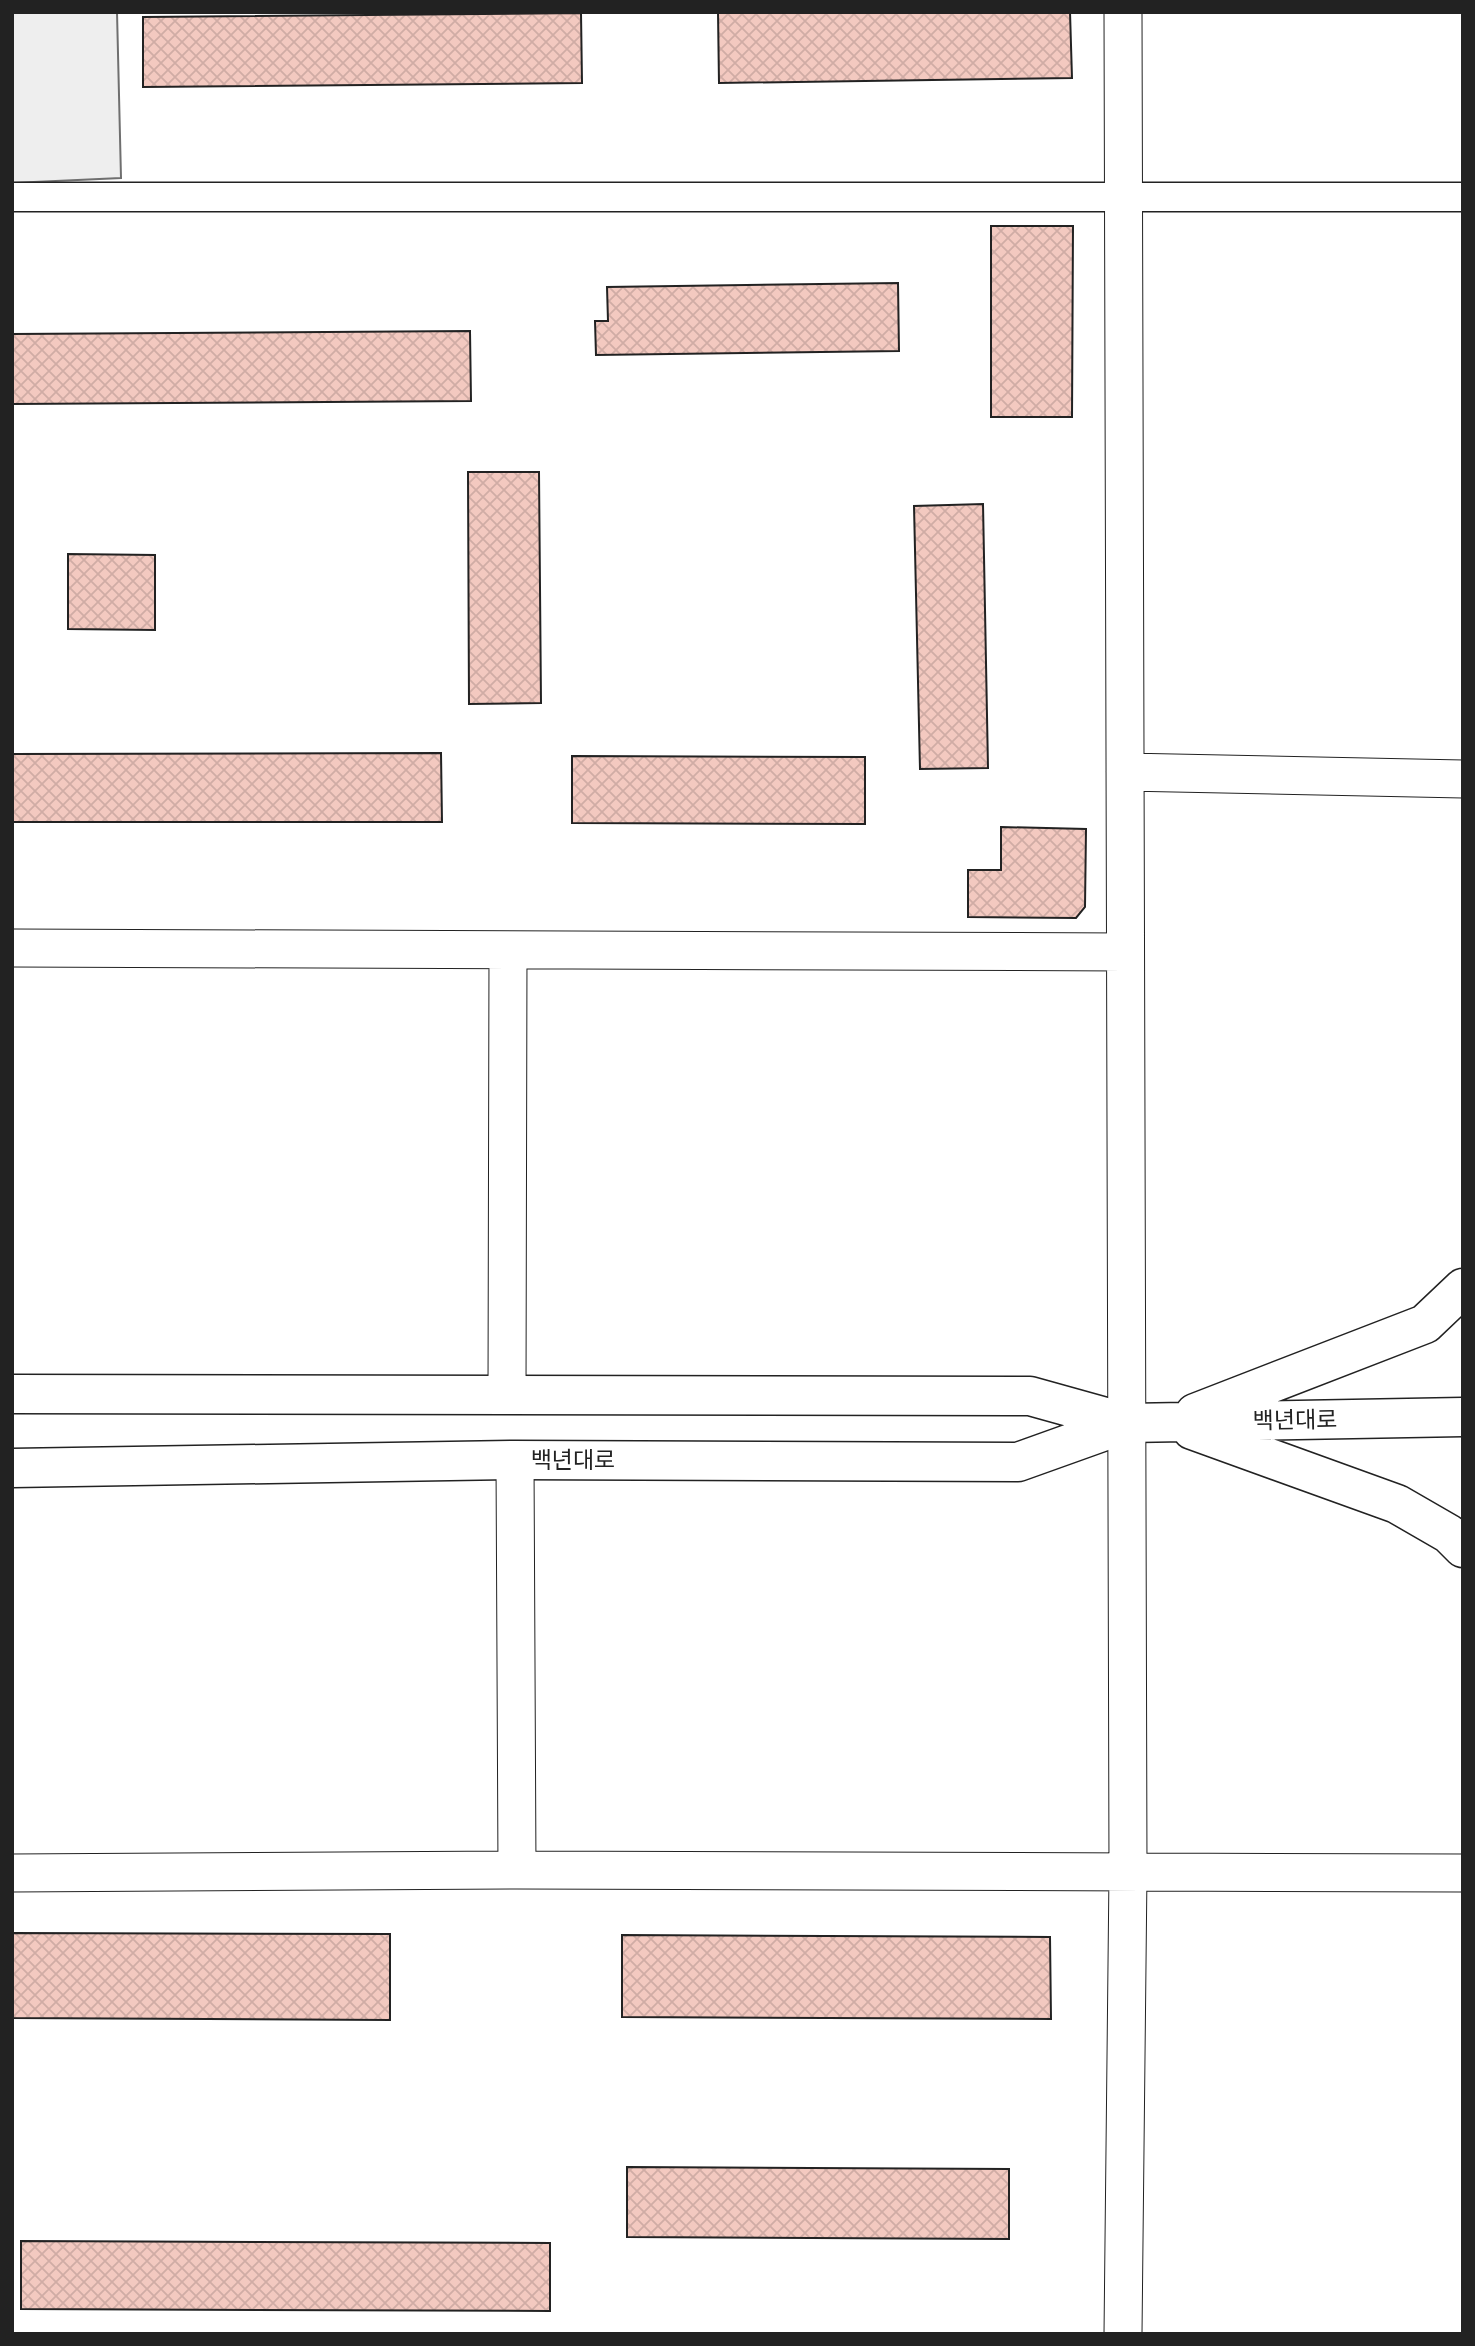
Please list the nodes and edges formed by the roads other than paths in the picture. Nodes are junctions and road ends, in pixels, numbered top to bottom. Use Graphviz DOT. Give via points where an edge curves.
graph roads {
  1 [pos="1123,12"];
  2 [pos="12,197"];
  3 [pos="1124,197"];
  4 [pos="1463,197"];
  5 [pos="1125,772"];
  6 [pos="1463,779"];
  7 [pos="12,948"];
  8 [pos="508,950"];
  9 [pos="1125,952"];
  10 [pos="1463,1287"];
  11 [pos="507,1393"];
  12 [pos="12,1394"];
  13 [pos="1463,1417"];
  14 [pos="1127,1423"];
  15 [pos="1170,1423"];
  16 [pos="515,1460"];
  17 [pos="12,1468"];
  18 [pos="1463,1548"];
  19 [pos="517,1870"];
  20 [pos="1128,1872"];
  21 [pos="12,1873"];
  22 [pos="1463,1873"];
  23 [pos="1123,2334"];
  1 -- 3 [label="street"];
  2 -- 3 [label="street"];
  3 -- 4 [label="street"];
  3 -- 5 [label="street"];
  5 -- 6 [label="street"];
  5 -- 9 [label="street"];
  7 -- 8 [label="street"];
  8 -- 9 [label="street"];
  8 -- 11 [label="street"];
  9 -- 14 [label="street"];
  10 -- 15 [label="street" via="1425,1324"];
  11 -- 12 [label="street, 백년대로"];
  11 -- 14 [label="street, 백년대로" via="1030,1396"];
  13 -- 15 [label="street, 백년대로"];
  14 -- 15 [label="street, 백년대로"];
  14 -- 16 [label="street, 백년대로" via="1017,1462"];
  14 -- 20 [label="street"];
  15 -- 18 [label="street" via="1397,1504 1449,1534"];
  16 -- 17 [label="street, 백년대로"];
  16 -- 19 [label="street"];
  19 -- 20 [label="street"];
  19 -- 21 [label="street"];
  20 -- 22 [label="street"];
  20 -- 23 [label="street"];
}
